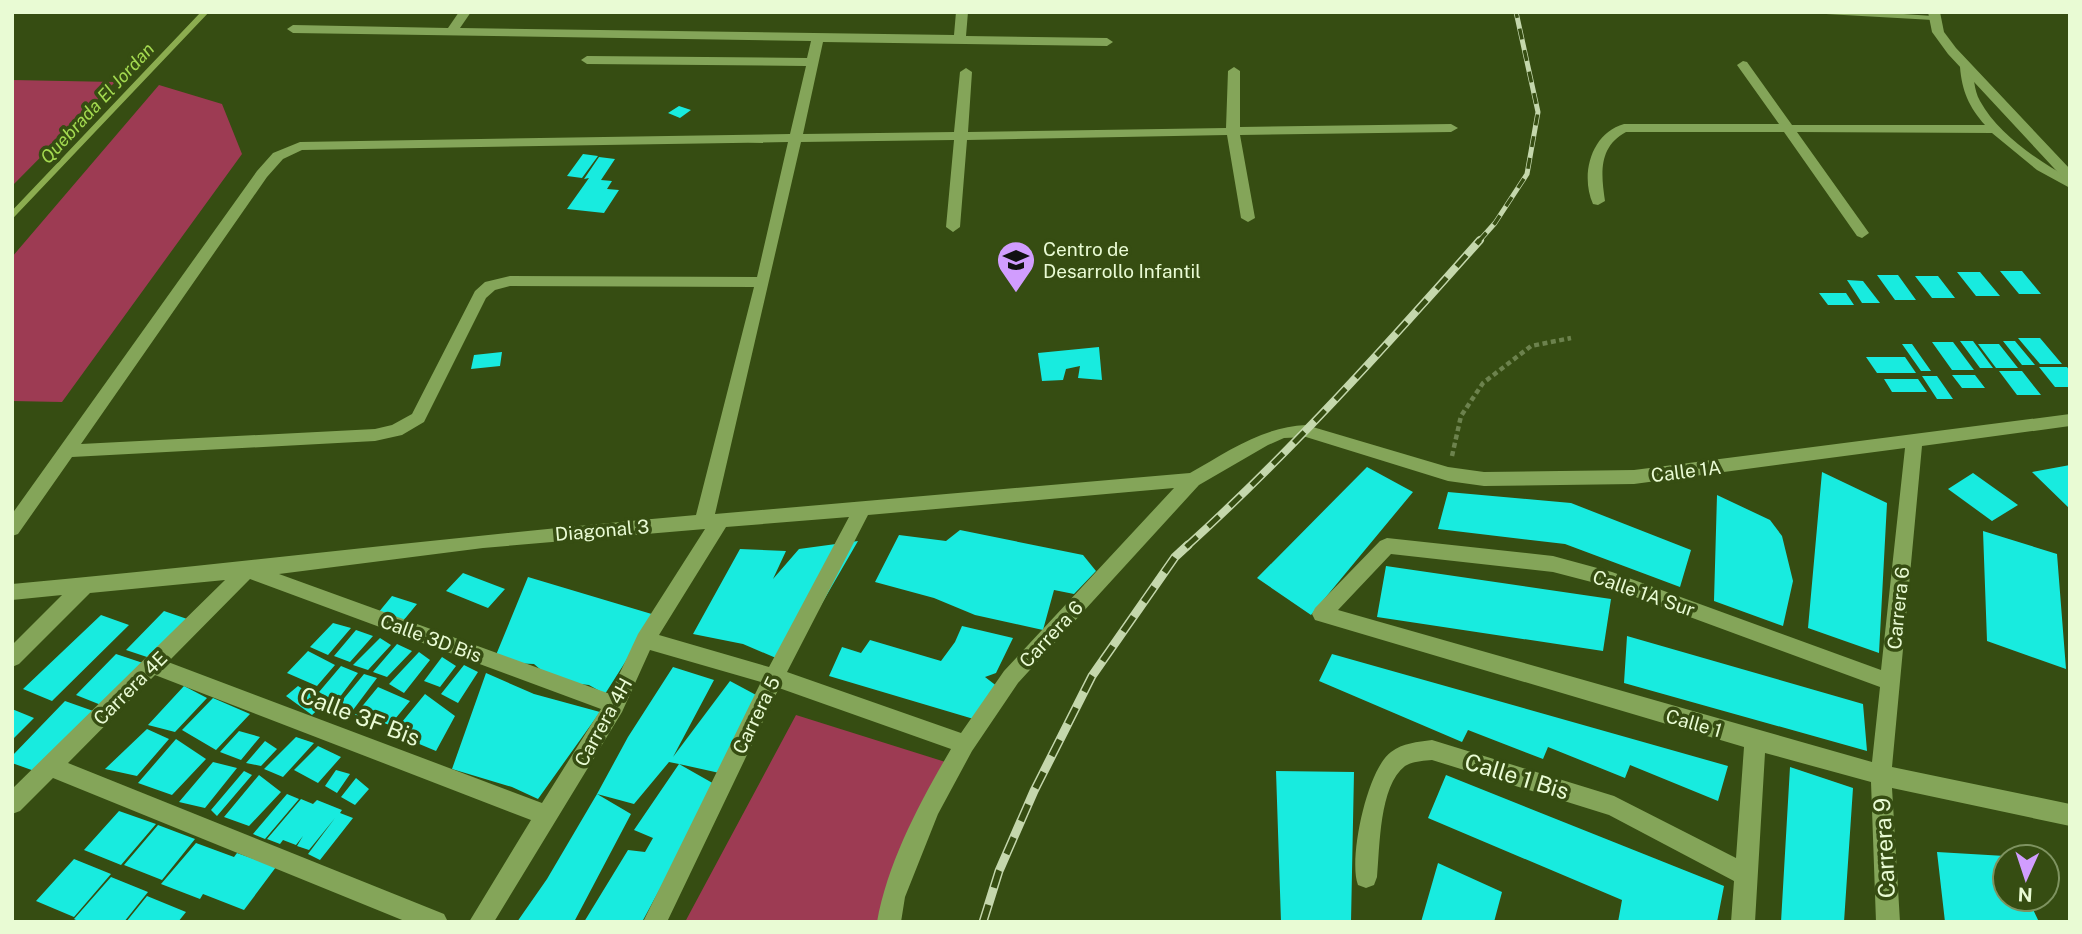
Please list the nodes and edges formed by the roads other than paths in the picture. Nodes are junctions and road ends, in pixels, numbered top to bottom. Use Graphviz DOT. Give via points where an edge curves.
graph roads {
  1 [pos="466,12"];
  2 [pos="962,12"];
  3 [pos="1826,12"];
  4 [pos="1933,15"];
  5 [pos="293,29"];
  6 [pos="452,31"];
  7 [pos="818,38"];
  8 [pos="960,39"];
  9 [pos="1107,41"];
  10 [pos="587,60"];
  11 [pos="813,62"];
  12 [pos="1743,65"];
  13 [pos="1966,67"];
  14 [pos="1234,71"];
  15 [pos="966,72"];
  16 [pos="1451,128"];
  17 [pos="1995,129"];
  18 [pos="1790,130"];
  19 [pos="1233,131"];
  20 [pos="959,135"];
  21 [pos="796,137"];
  22 [pos="2070,177"];
  23 [pos="2070,184"];
  24 [pos="1598,201"];
  25 [pos="1248,218"];
  26 [pos="953,227"];
  27 [pos="1862,233"];
  28 [pos="763,282"];
  29 [pos="2070,420"];
  30 [pos="1306,431"];
  31 [pos="1914,441"];
  32 [pos="68,451"];
  33 [pos="1193,480"];
  34 [pos="862,510"];
  35 [pos="712,520"];
  36 [pos="12,529"];
  37 [pos="1387,546"];
  38 [pos="247,570"];
  39 [pos="85,585"];
  40 [pos="12,593"];
  41 [pos="645,640"];
  42 [pos="12,658"];
  43 [pos="152,665"];
  44 [pos="774,677"];
  45 [pos="1891,682"];
  46 [pos="615,705"];
  47 [pos="1755,741"];
  48 [pos="965,744"];
  49 [pos="52,767"];
  50 [pos="1881,775"];
  51 [pos="12,804"];
  52 [pos="2070,814"];
  53 [pos="548,816"];
  54 [pos="1746,875"];
  55 [pos="1366,877"];
  56 [pos="436,922"];
  57 [pos="481,922"];
  58 [pos="655,922"];
  59 [pos="889,922"];
  60 [pos="1743,922"];
  61 [pos="1888,922"];
  1 -- 6 [label="street"];
  2 -- 8 [label="street"];
  3 -- 4 [label="lane"];
  4 -- 13 [label="street" via="1938,32"];
  5 -- 6 [label="street"];
  6 -- 7 [label="street"];
  7 -- 8 [label="street"];
  7 -- 11 [label="street, Carrera 4H"];
  8 -- 9 [label="street"];
  10 -- 11 [label="street"];
  11 -- 21 [label="street, Carrera 4H"];
  12 -- 18 [label="street"];
  13 -- 17 [label="street" via="1969,91"];
  13 -- 22 [label="street"];
  14 -- 19 [label="street"];
  15 -- 20 [label="street"];
  16 -- 19 [label="street"];
  17 -- 18 [label="street"];
  17 -- 23 [label="street"];
  18 -- 24 [label="street" via="1617,130 1607,139 1594,166"];
  18 -- 27 [label="street"];
  19 -- 20 [label="street"];
  19 -- 25 [label="street"];
  20 -- 21 [label="street"];
  20 -- 26 [label="street"];
  21 -- 28 [label="street, Carrera 4H"];
  21 -- 32 [label="street" via="300,146 287,151 262,174"];
  28 -- 32 [label="street" via="510,281 490,286 480,295 418,418 396,431"];
  28 -- 35 [label="street, Carrera 4H"];
  29 -- 31 [label="street, Calle 1A"];
  30 -- 31 [label="street, Calle 1A" via="1448,474 1485,479 1634,477"];
  30 -- 33 [label="street, Carrera 6" via="1283,432 1262,440"];
  31 -- 45 [label="street, Carrera 6"];
  32 -- 36 [label="street"];
  33 -- 34 [label="street, Diagonal 3"];
  33 -- 48 [label="street, Carrera 6" via="1011,677"];
  34 -- 35 [label="street, Diagonal 3"];
  34 -- 44 [label="street, Carrera 5"];
  35 -- 38 [label="street, Diagonal 3" via="483,541"];
  35 -- 41 [label="street, Carrera 4H"];
  37 -- 45 [label="street, Calle 1A Sur" via="1553,564 1605,578"];
  37 -- 47 [label="street, Calle 1" via="1322,614"];
  38 -- 39 [label="street, Diagonal 3"];
  38 -- 43 [label="street, Carrera 4E"];
  38 -- 46 [label="street, Calle 3D Bis"];
  39 -- 40 [label="street, Diagonal 3"];
  39 -- 42 [label="street"];
  41 -- 44 [label="street"];
  41 -- 46 [label="street, Carrera 4H"];
  43 -- 49 [label="street, Carrera 4E"];
  43 -- 53 [label="street, Calle 3F Bis"];
  44 -- 48 [label="street"];
  44 -- 58 [label="street, Carrera 5"];
  45 -- 50 [label="street, Carrera 6"];
  46 -- 53 [label="street, Carrera 4H"];
  47 -- 50 [label="street, Calle 1"];
  47 -- 54 [label="street"];
  48 -- 59 [label="street, Carrera 6" via="929,808 893,897"];
  49 -- 51 [label="street, Carrera 4E"];
  49 -- 56 [label="street"];
  50 -- 52 [label="street, Calle 1"];
  50 -- 61 [label="street, Carrera 9"];
  53 -- 57 [label="street, Carrera 4H"];
  54 -- 55 [label="street, Calle 1 Bis" via="1614,806 1432,750 1407,753 1388,769 1377,792"];
  54 -- 60 [label="street"];
}
